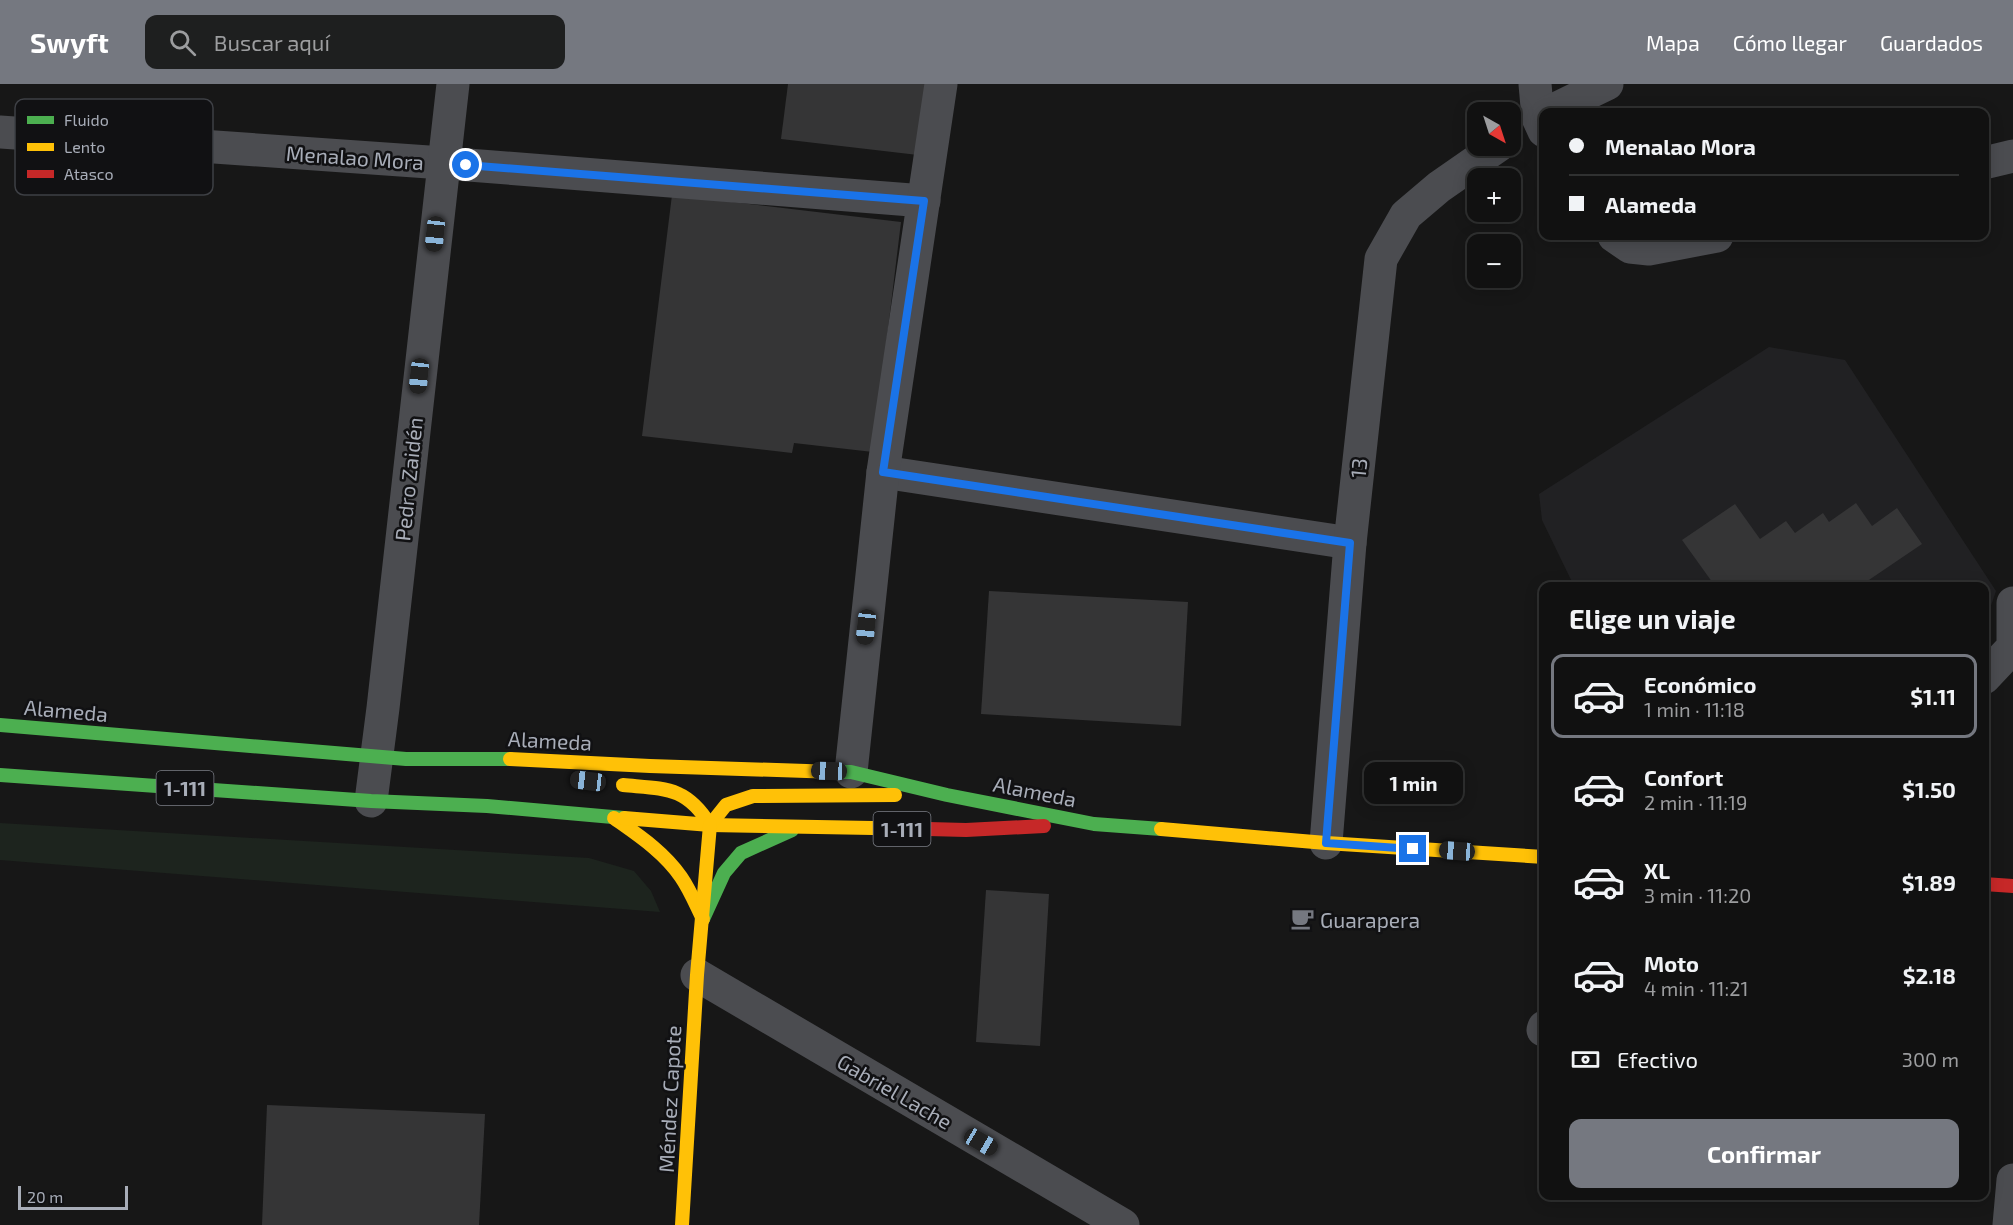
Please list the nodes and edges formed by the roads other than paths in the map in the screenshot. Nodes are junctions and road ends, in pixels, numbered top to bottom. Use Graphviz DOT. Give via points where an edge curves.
graph roads {
  1 [pos="453,84"];
  2 [pos="941,84"];
  3 [pos="1535,84"];
  4 [pos="1607,84"];
  5 [pos="1541,108"];
  6 [pos="1564,108"];
  7 [pos="1539,122"];
  8 [pos="1521,131"];
  9 [pos="0,132"];
  10 [pos="15,133"];
  11 [pos="213,147"];
  12 [pos="1484,156"];
  13 [pos="2013,156"];
  14 [pos="1989,162"];
  15 [pos="443,163"];
  16 [pos="924,201"];
  17 [pos="1619,240"];
  18 [pos="1696,240"];
  19 [pos="883,472"];
  20 [pos="1350,543"];
  21 [pos="2013,603"];
  22 [pos="1989,673"];
  23 [pos="0,726"];
  24 [pos="391,758"];
  25 [pos="851,772"];
  26 [pos="537,774"];
  27 [pos="0,775"];
  28 [pos="608,783"];
  29 [pos="947,795"];
  30 [pos="371,801"];
  31 [pos="614,818"];
  32 [pos="1094,824"];
  33 [pos="710,825"];
  34 [pos="801,826"];
  35 [pos="1326,843"];
  36 [pos="1539,857"];
  37 [pos="1989,884"];
  38 [pos="2013,886"];
  39 [pos="703,919"];
  40 [pos="697,975"];
  41 [pos="2013,1180"];
  42 [pos="682,1225"];
  43 [pos="1123,1225"];
  44 [pos="2009,1225"];
  1 -- 15 [label="street, Pedro Zaidén"];
  2 -- 16 [label="street"];
  3 -- 5 [label="street"];
  4 -- 6 [label="street"];
  7 -- 8 [label="street"];
  9 -- 10 [label="street, Menalao Mora"];
  11 -- 15 [label="street, Menalao Mora"];
  12 -- 20 [label="street, 13" via="1406,215 1382,259"];
  13 -- 14 [label="street"];
  15 -- 16 [label="street, Menalao Mora"];
  15 -- 24 [label="street, Pedro Zaidén" via="383,708"];
  16 -- 19 [label="street"];
  17 -- 18 [label="street" via="1630,248 1649,249"];
  19 -- 20 [label="street"];
  19 -- 25 [label="street"];
  20 -- 35 [label="street, 13"];
  21 -- 22 [label="street" via="2013,647"];
  23 -- 24 [label="main road, Alameda / 1-111"];
  24 -- 25 [label="main road, Alameda / 1-111" via="499,758"];
  24 -- 26 [label="main road"];
  24 -- 30 [label="street, Pedro Zaidén"];
  25 -- 29 [label="main road, Alameda / 1-111"];
  27 -- 30 [label="main road, Alameda / 1-111"];
  28 -- 33 [label="main road" via="680,791 702,810"];
  29 -- 32 [label="main road, Alameda / 1-111"];
  29 -- 33 [label="main road" via="753,796 726,805"];
  30 -- 31 [label="main road, Alameda / 1-111" via="487,806"];
  31 -- 33 [label="main road, Alameda / 1-111"];
  31 -- 39 [label="main road" via="639,836 681,877"];
  32 -- 34 [label="main road, Alameda / 1-111" via="966,830"];
  32 -- 35 [label="main road, Alameda / 1-111"];
  33 -- 34 [label="main road, Alameda / 1-111"];
  33 -- 39 [label="main road, Méndez Capote"];
  34 -- 39 [label="main road" via="741,853 724,873"];
  35 -- 36 [label="main road, Alameda / 1-111"];
  37 -- 38 [label="main road"];
  39 -- 40 [label="main road, Méndez Capote"];
  40 -- 42 [label="main road, Méndez Capote"];
  40 -- 43 [label="street, Gabriel Lache"];
  41 -- 44 [label="street"];
}
